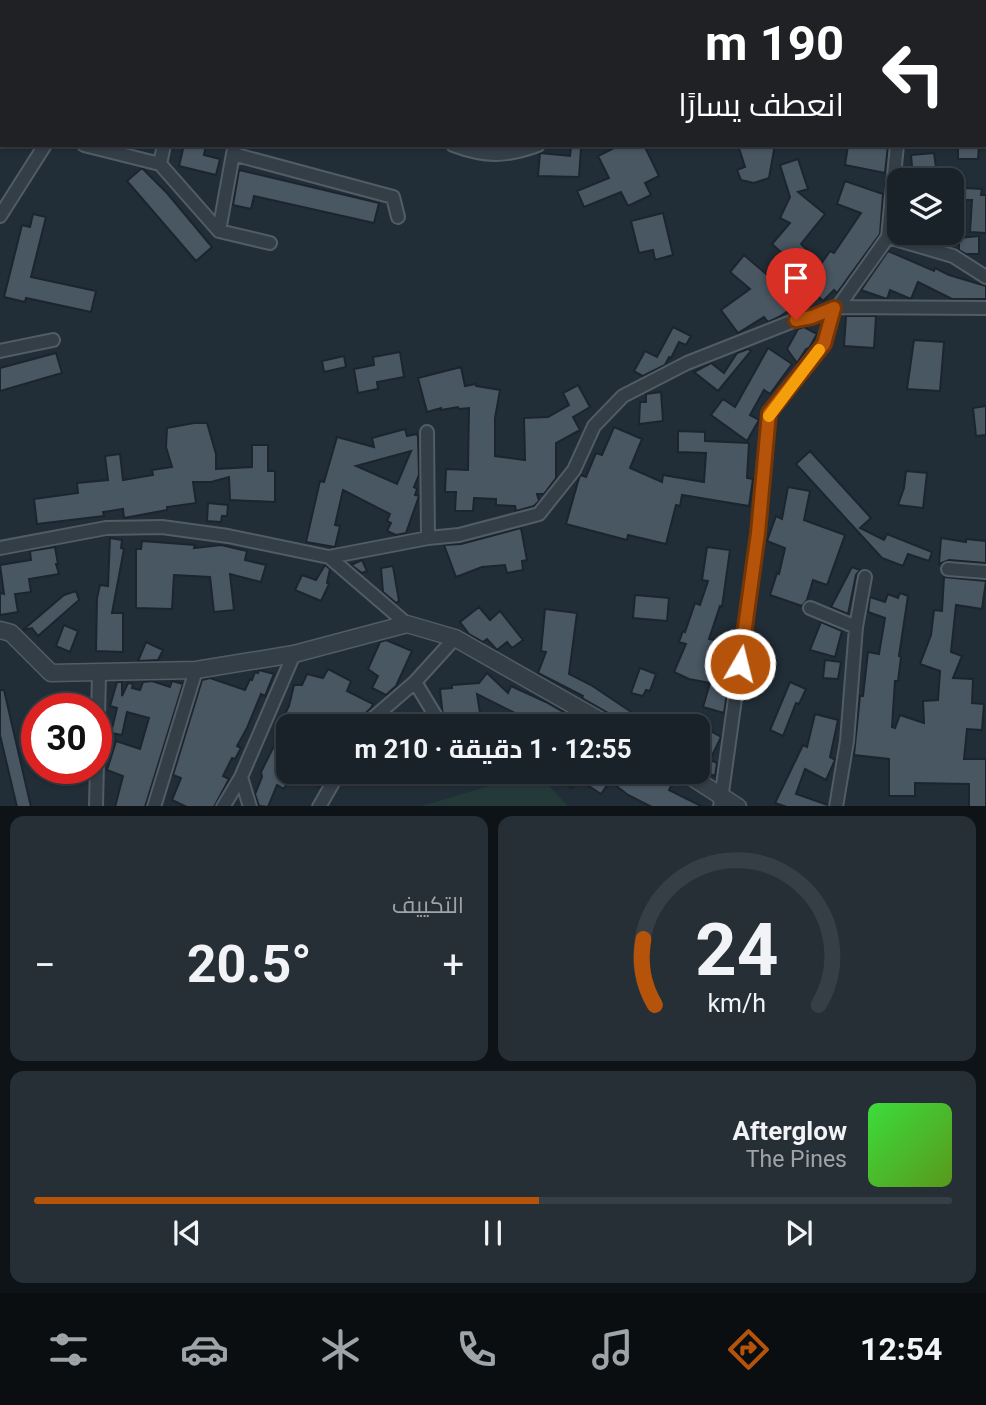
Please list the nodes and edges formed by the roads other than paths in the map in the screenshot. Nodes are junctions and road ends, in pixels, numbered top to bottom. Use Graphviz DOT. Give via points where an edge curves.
graph roads {
  1 [pos="44,147"];
  2 [pos="164,147"];
  3 [pos="458,147"];
  4 [pos="533,147"];
  5 [pos="897,147"];
  6 [pos="118,149"];
  7 [pos="234,150"];
  8 [pos="160,164"];
  9 [pos="895,168"];
  10 [pos="0,216"];
  11 [pos="398,217"];
  12 [pos="219,231"];
  13 [pos="887,237"];
  14 [pos="270,243"];
  15 [pos="917,245"];
  16 [pos="986,277"];
  17 [pos="836,308"];
  18 [pos="986,308"];
  19 [pos="53,340"];
  20 [pos="0,351"];
  21 [pos="427,432"];
  22 [pos="428,538"];
  23 [pos="0,548"];
  24 [pos="330,557"];
  25 [pos="948,569"];
  26 [pos="986,572"];
  27 [pos="865,577"];
  28 [pos="810,608"];
  29 [pos="407,624"];
  30 [pos="856,627"];
  31 [pos="0,630"];
  32 [pos="455,638"];
  33 [pos="295,654"];
  34 [pos="196,670"];
  35 [pos="99,674"];
  36 [pos="415,682"];
  37 [pos="378,714"];
  38 [pos="434,714"];
  39 [pos="589,714"];
  40 [pos="241,777"];
  41 [pos="331,784"];
  42 [pos="699,784"];
  43 [pos="721,801"];
  44 [pos="96,806"];
  45 [pos="154,806"];
  46 [pos="224,806"];
  47 [pos="250,806"];
  48 [pos="320,806"];
  49 [pos="836,806"];
  1 -- 10 [label="street"];
  2 -- 8 [label="street"];
  3 -- 4 [label="street" via="478,155 515,154"];
  5 -- 9 [label="street"];
  6 -- 8 [label="street"];
  7 -- 11 [label="street" via="393,197"];
  7 -- 12 [label="street"];
  8 -- 12 [label="street"];
  12 -- 14 [label="street"];
  13 -- 17 [label="street"];
  15 -- 16 [label="street" via="953,256"];
  17 -- 18 [label="street"];
  17 -- 22 [label="street" via="687,363 623,396 594,426 574,470 539,514 459,535"];
  17 -- 43 [label="street" via="824,344 769,413 758,533"];
  19 -- 20 [label="street"];
  21 -- 22 [label="street"];
  22 -- 24 [label="street"];
  23 -- 24 [label="street" via="106,528 163,527"];
  24 -- 29 [label="street"];
  25 -- 26 [label="street"];
  27 -- 30 [label="street"];
  28 -- 30 [label="street"];
  29 -- 32 [label="street"];
  29 -- 33 [label="street"];
  30 -- 49 [label="street" via="847,741"];
  31 -- 35 [label="street" via="11,633 51,673"];
  32 -- 36 [label="street"];
  32 -- 39 [label="street"];
  33 -- 34 [label="street"];
  33 -- 40 [label="street"];
  34 -- 35 [label="street"];
  34 -- 45 [label="street"];
  35 -- 44 [label="street"];
  36 -- 37 [label="street"];
  36 -- 38 [label="street"];
  40 -- 46 [label="street"];
  40 -- 47 [label="street"];
  41 -- 48 [label="street"];
  42 -- 43 [label="street"];
}
